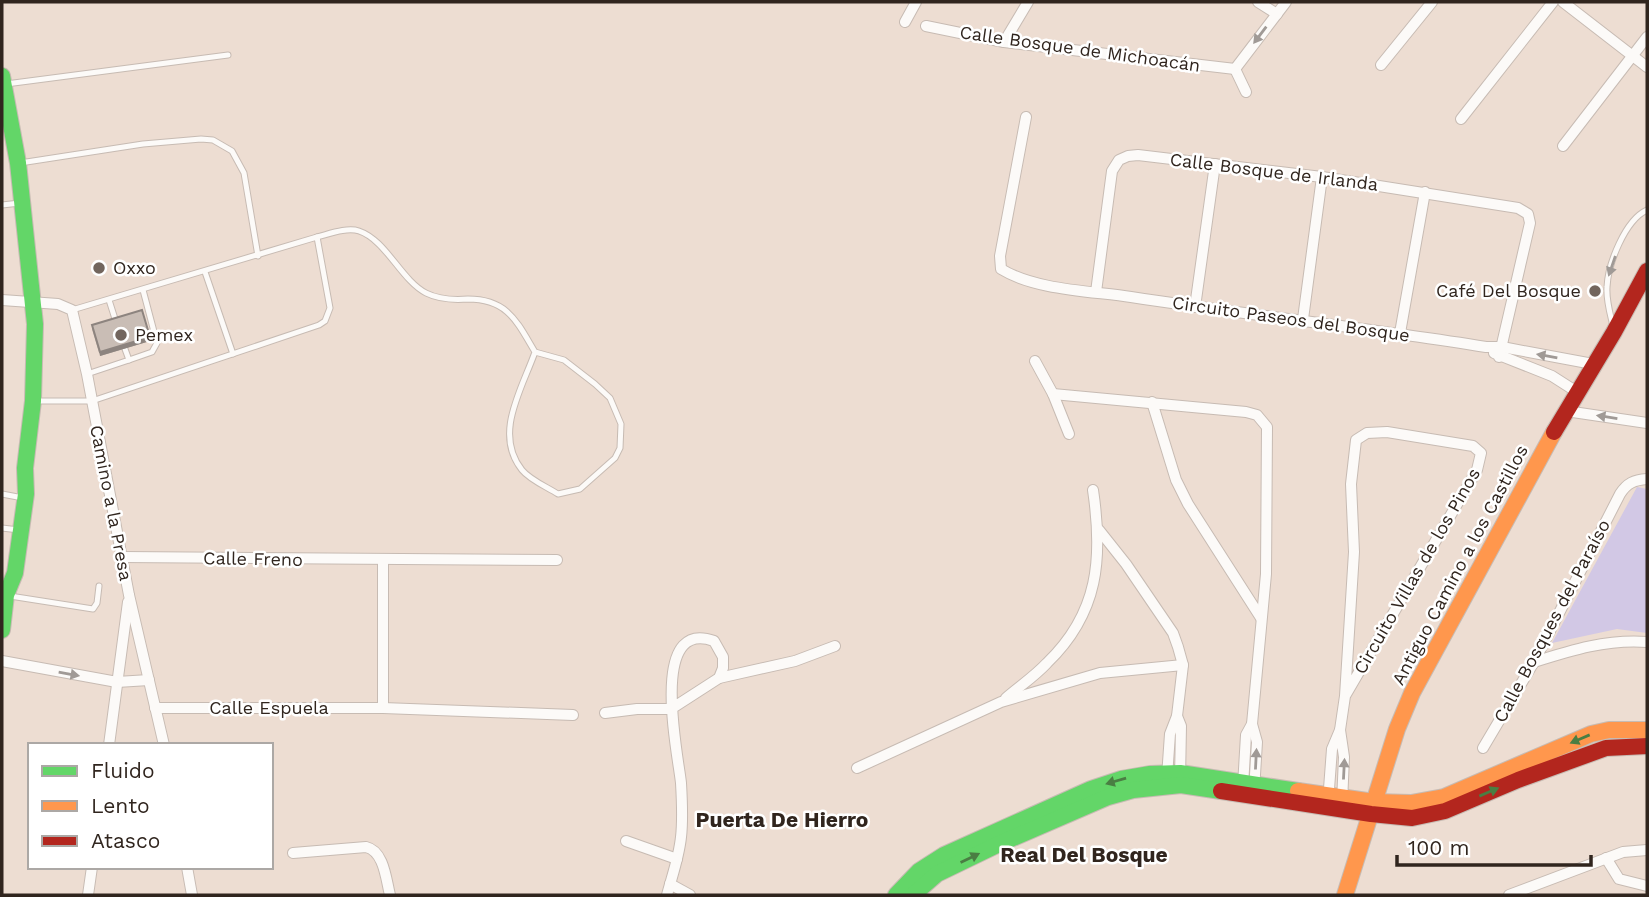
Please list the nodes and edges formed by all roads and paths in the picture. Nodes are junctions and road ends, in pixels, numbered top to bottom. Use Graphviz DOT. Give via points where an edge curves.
graph roads {
  1 [pos="916,2"];
  2 [pos="1028,2"];
  3 [pos="1258,2"];
  4 [pos="1286,2"];
  5 [pos="1432,2"];
  6 [pos="1553,2"];
  7 [pos="1563,2"];
  8 [pos="1277,14"];
  9 [pos="905,22"];
  10 [pos="926,26"];
  11 [pos="1647,37"];
  12 [pos="1004,42"];
  13 [pos="228,55"];
  14 [pos="1633,56"];
  15 [pos="1381,65"];
  16 [pos="1647,67"];
  17 [pos="1235,69"];
  18 [pos="3,80"];
  19 [pos="1246,92"];
  20 [pos="1026,117"];
  21 [pos="1461,119"];
  22 [pos="1563,146"];
  23 [pos="18,163"];
  24 [pos="1215,164"];
  25 [pos="1322,177"];
  26 [pos="1425,192"];
  27 [pos="23,203"];
  28 [pos="2,205"];
  29 [pos="1647,210"];
  30 [pos="317,237"];
  31 [pos="258,256"];
  32 [pos="1647,271"];
  33 [pos="205,272"];
  34 [pos="143,289"];
  35 [pos="1096,292"];
  36 [pos="2,300"];
  37 [pos="109,300"];
  38 [pos="28,302"];
  39 [pos="1195,307"];
  40 [pos="72,310"];
  41 [pos="1303,319"];
  42 [pos="116,322"];
  43 [pos="1614,332"];
  44 [pos="1400,333"];
  45 [pos="125,349"];
  46 [pos="535,352"];
  47 [pos="1500,352"];
  48 [pos="233,354"];
  49 [pos="129,360"];
  50 [pos="1035,361"];
  51 [pos="1593,364"];
  52 [pos="87,374"];
  53 [pos="1577,392"];
  54 [pos="1053,394"];
  55 [pos="33,401"];
  56 [pos="92,401"];
  57 [pos="1152,402"];
  58 [pos="1566,411"];
  59 [pos="1647,423"];
  60 [pos="1069,435"];
  61 [pos="1647,479"];
  62 [pos="1093,490"];
  63 [pos="14,496"];
  64 [pos="11,529"];
  65 [pos="1099,530"];
  66 [pos="122,557"];
  67 [pos="383,560"];
  68 [pos="557,560"];
  69 [pos="99,586"];
  70 [pos="129,594"];
  71 [pos="6,595"];
  72 [pos="1261,618"];
  73 [pos="2,630"];
  74 [pos="1647,642"];
  75 [pos="835,646"];
  76 [pos="2,661"];
  77 [pos="1534,662"];
  78 [pos="1183,665"];
  79 [pos="719,678"];
  80 [pos="149,680"];
  81 [pos="117,682"];
  82 [pos="1345,696"];
  83 [pos="1001,702"];
  84 [pos="155,708"];
  85 [pos="383,708"];
  86 [pos="671,709"];
  87 [pos="605,713"];
  88 [pos="573,715"];
  89 [pos="1647,730"];
  90 [pos="108,743"];
  91 [pos="164,743"];
  92 [pos="1647,746"];
  93 [pos="1483,748"];
  94 [pos="857,768"];
  95 [pos="1174,779"];
  96 [pos="1248,789"];
  97 [pos="1450,801"];
  98 [pos="1335,802"];
  99 [pos="1373,808"];
  100 [pos="626,841"];
  101 [pos="1647,850"];
  102 [pos="293,853"];
  103 [pos="1606,858"];
  104 [pos="677,859"];
  105 [pos="92,869"];
  106 [pos="187,869"];
  107 [pos="1647,886"];
  108 [pos="669,890"];
  109 [pos="88,895"];
  110 [pos="192,895"];
  111 [pos="390,895"];
  112 [pos="690,895"];
  113 [pos="896,895"];
  114 [pos="913,895"];
  115 [pos="1345,895"];
  116 [pos="1509,895"];
  1 -- 9 [label="street"];
  2 -- 12 [label="street"];
  3 -- 8 [label="street"];
  4 -- 8 [label="street"];
  5 -- 15 [label="street"];
  6 -- 21 [label="street"];
  7 -- 14 [label="street"];
  8 -- 17 [label="street, one-way"];
  10 -- 12 [label="street, Calle Bosque de Michoacán"];
  11 -- 14 [label="street"];
  12 -- 17 [label="street, Calle Bosque de Michoacán"];
  13 -- 18 [label="lane"];
  14 -- 16 [label="street"];
  14 -- 22 [label="street"];
  17 -- 19 [label="street"];
  18 -- 23 [label="street"];
  20 -- 35 [label="street, Circuito Paseos del Bosque" via="1001,269 1033,283"];
  23 -- 27 [label="street"];
  23 -- 31 [label="lane" via="144,144 213,141 232,151 244,173"];
  24 -- 25 [label="street, Calle Bosque de Irlanda"];
  24 -- 35 [label="street, Calle Bosque de Irlanda" via="1138,155 1123,158 1112,171"];
  24 -- 39 [label="street"];
  25 -- 26 [label="street, Calle Bosque de Irlanda"];
  25 -- 41 [label="street"];
  26 -- 44 [label="street"];
  26 -- 47 [label="street, Calle Bosque de Irlanda" via="1526,212 1530,223"];
  27 -- 28 [label="lane"];
  27 -- 38 [label="street"];
  29 -- 43 [label="lane, one-way" via="1622,237 1608,279"];
  30 -- 31 [label="lane"];
  30 -- 46 [label="lane" via="358,230 427,294 507,309"];
  30 -- 48 [label="lane" via="330,308 325,321"];
  31 -- 33 [label="lane"];
  32 -- 43 [label="street, Antiguo Camino a los Castillos"];
  33 -- 34 [label="lane"];
  33 -- 48 [label="lane"];
  34 -- 37 [label="lane"];
  34 -- 49 [label="lane" via="157,343 152,352"];
  35 -- 39 [label="street, Circuito Paseos del Bosque"];
  36 -- 38 [label="street"];
  37 -- 40 [label="lane"];
  37 -- 42 [label="lane"];
  38 -- 40 [label="street"];
  38 -- 55 [label="street" via="35,324"];
  39 -- 41 [label="street, Circuito Paseos del Bosque"];
  40 -- 52 [label="street, Camino a la Presa"];
  41 -- 44 [label="street, Circuito Paseos del Bosque"];
  43 -- 51 [label="street, Antiguo Camino a los Castillos"];
  44 -- 47 [label="street, Circuito Paseos del Bosque"];
  45 -- 49 [label="lane"];
  46 -- 46 [label="lane" via="564,360 594,384 610,398 621,424 615,458 571,492 558,494 523,471 508,445 509,423"];
  51 -- 47 [label="street, Circuito Paseos del Bosque, one-way"];
  47 -- 53 [label="street, Circuito Paseos del Bosque"];
  48 -- 56 [label="lane"];
  49 -- 52 [label="lane"];
  50 -- 54 [label="street"];
  51 -- 53 [label="street, Antiguo Camino a los Castillos"];
  52 -- 56 [label="street, Camino a la Presa"];
  53 -- 58 [label="street, Antiguo Camino a los Castillos"];
  54 -- 57 [label="street"];
  54 -- 60 [label="street"];
  55 -- 56 [label="lane"];
  55 -- 63 [label="street" via="24,468"];
  56 -- 66 [label="street, Camino a la Presa"];
  57 -- 72 [label="street" via="1182,492"];
  57 -- 72 [label="street" via="1245,412 1257,415 1267,427"];
  59 -- 58 [label="street, one-way"];
  58 -- 99 [label="street, Antiguo Camino a los Castillos" via="1412,693"];
  61 -- 77 [label="street, Calle Bosques del Paraíso" via="1633,481 1620,494"];
  62 -- 65 [label="street"];
  63 -- 64 [label="street"];
  64 -- 71 [label="street" via="2,577"];
  65 -- 78 [label="street" via="1173,633"];
  65 -- 83 [label="street" via="1094,586 1082,621 1047,663"];
  66 -- 67 [label="street, Calle Freno"];
  66 -- 70 [label="street, Camino a la Presa"];
  67 -- 68 [label="street, Calle Freno"];
  67 -- 85 [label="street"];
  69 -- 71 [label="lane" via="93,609"];
  70 -- 80 [label="street, Camino a la Presa"];
  70 -- 81 [label="street"];
  71 -- 73 [label="street"];
  72 -- 96 [label="street" via="1252,724 1256,742"];
  74 -- 77 [label="street" via="1582,647"];
  75 -- 79 [label="street" via="795,661"];
  76 -- 81 [label="street, one-way"];
  77 -- 93 [label="street, Calle Bosques del Paraíso"];
  78 -- 83 [label="street" via="1100,673"];
  78 -- 95 [label="street"];
  79 -- 86 [label="street"];
  79 -- 86 [label="street" via="723,657 714,641 687,642 674,667"];
  80 -- 81 [label="street"];
  80 -- 84 [label="street, Camino a la Presa"];
  81 -- 90 [label="street"];
  82 -- 82 [label="street, Circuito Villas de los Pinos" via="1356,440 1374,431 1473,446 1481,453 1477,470"];
  82 -- 98 [label="street, Circuito Villas de los Pinos" via="1332,748"];
  83 -- 94 [label="street"];
  84 -- 85 [label="street, Calle Espuela"];
  84 -- 91 [label="street, Camino a la Presa"];
  85 -- 88 [label="street, Calle Espuela"];
  86 -- 87 [label="street"];
  86 -- 104 [label="street" via="681,786"];
  89 -- 97 [label="street, one-way" via="1591,734"];
  97 -- 92 [label="street, one-way" via="1606,748"];
  95 -- 96 [label="street"];
  95 -- 113 [label="street, one-way" via="1134,776 1091,789 976,839 919,871"];
  114 -- 95 [label="street, one-way" via="937,874 999,844 1108,797"];
  96 -- 98 [label="street"];
  97 -- 99 [label="street" via="1429,816 1412,818"];
  98 -- 99 [label="street"];
  99 -- 115 [label="street, Antiguo Camino a los Castillos"];
  100 -- 104 [label="street"];
  101 -- 103 [label="street"];
  102 -- 111 [label="street" via="372,848 383,866"];
  103 -- 107 [label="street" via="1619,879"];
  103 -- 116 [label="street"];
  104 -- 108 [label="street"];
  105 -- 109 [label="street"];
  106 -- 110 [label="street"];
  108 -- 112 [label="street"];
}
